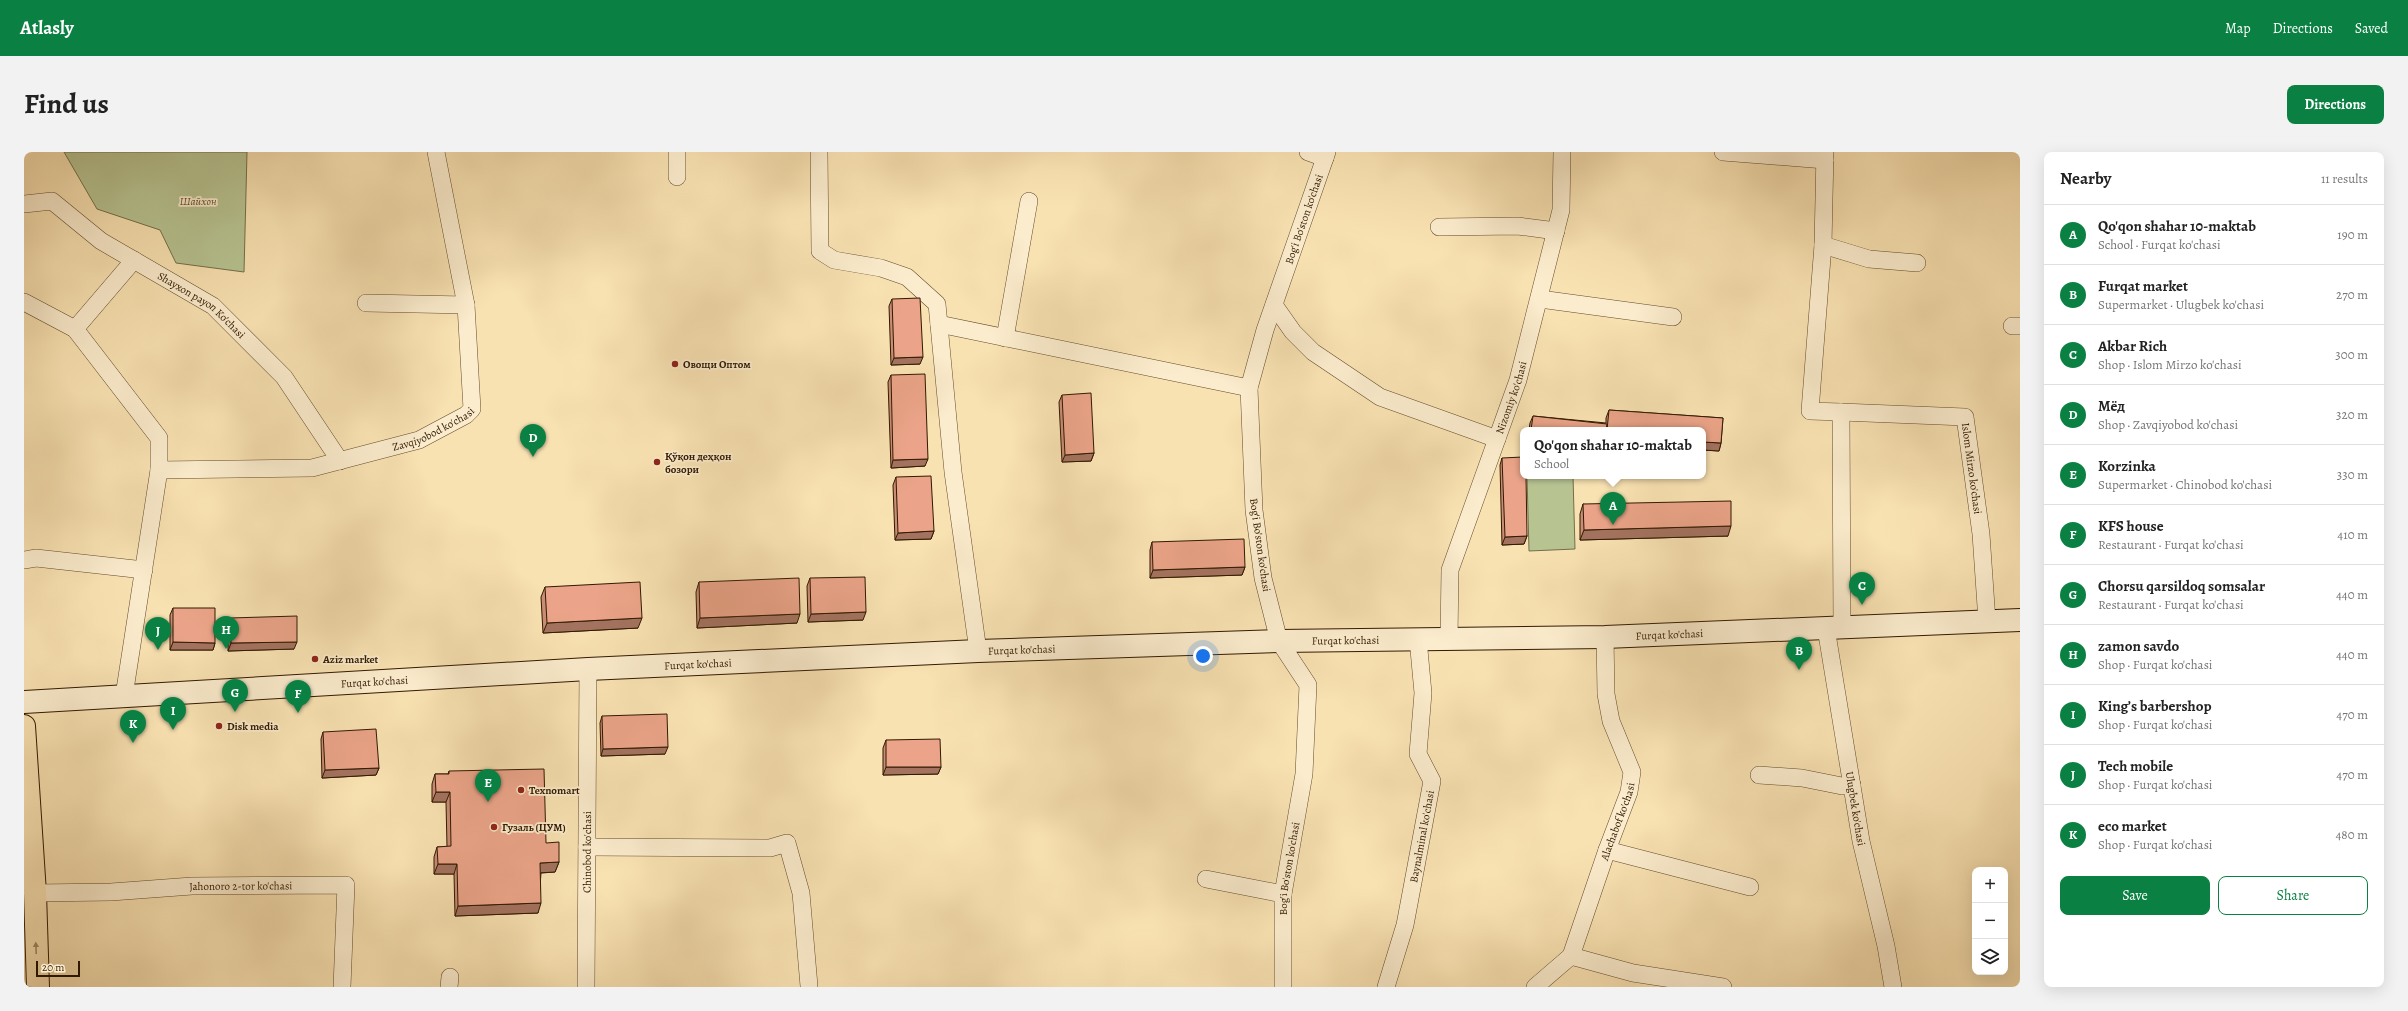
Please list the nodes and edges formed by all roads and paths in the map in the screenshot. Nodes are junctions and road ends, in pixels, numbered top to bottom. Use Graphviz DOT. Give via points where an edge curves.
graph roads {
  1 [pos="436,152"];
  2 [pos="677,152"];
  3 [pos="819,152"];
  4 [pos="1308,152"];
  5 [pos="1562,152"];
  6 [pos="1723,152"];
  7 [pos="1326,155"];
  8 [pos="1825,156"];
  9 [pos="677,177"];
  10 [pos="1029,201"];
  11 [pos="24,204"];
  12 [pos="1439,227"];
  13 [pos="1556,231"];
  14 [pos="1823,245"];
  15 [pos="134,260"];
  16 [pos="1917,263"];
  17 [pos="1540,299"];
  18 [pos="24,302"];
  19 [pos="366,303"];
  20 [pos="466,305"];
  21 [pos="1274,305"];
  22 [pos="1673,317"];
  23 [pos="939,324"];
  24 [pos="75,329"];
  25 [pos="1005,338"];
  26 [pos="1249,388"];
  27 [pos="1840,412"];
  28 [pos="1497,439"];
  29 [pos="340,461"];
  30 [pos="159,470"];
  31 [pos="24,560"];
  32 [pos="144,570"];
  33 [pos="2020,620"];
  34 [pos="1987,621"];
  35 [pos="1834,627"];
  36 [pos="1605,637"];
  37 [pos="1449,638"];
  38 [pos="1418,639"];
  39 [pos="1279,641"];
  40 [pos="978,651"];
  41 [pos="588,669"];
  42 [pos="124,696"];
  43 [pos="24,702"];
  44 [pos="24,726"];
  45 [pos="1759,775"];
  46 [pos="1852,785"];
  47 [pos="587,847"];
  48 [pos="1607,850"];
  49 [pos="1206,879"];
  50 [pos="1750,887"];
  51 [pos="34,893"];
  52 [pos="1283,894"];
  53 [pos="1571,956"];
  54 [pos="809,986"];
  55 [pos="38,987"];
  56 [pos="342,987"];
  57 [pos="586,987"];
  58 [pos="1282,987"];
  59 [pos="1386,987"];
  60 [pos="1535,987"];
  61 [pos="1723,987"];
  62 [pos="1893,987"];
  1 -- 20 [label="street, Zavqiyobod ko'chasi"];
  2 -- 9 [label="street"];
  3 -- 23 [label="street" via="820,251 834,260 881,268 907,277 937,304"];
  4 -- 7 [label="street"];
  5 -- 13 [label="street, Nizomiy ko'chasi" via="1561,210"];
  6 -- 8 [label="street"];
  7 -- 21 [label="street, Bog'i Bo'ston ko'chasi"];
  8 -- 14 [label="street, Islom Mirzo ko'chasi"];
  10 -- 25 [label="street"];
  11 -- 15 [label="street, Shayxon payon Ko’chasi" via="52,201 101,241"];
  12 -- 13 [label="street" via="1518,226"];
  13 -- 17 [label="street, Nizomiy ko'chasi"];
  14 -- 16 [label="street" via="1869,259"];
  14 -- 27 [label="street, Islom Mirzo ko'chasi" via="1810,411"];
  15 -- 24 [label="street"];
  15 -- 29 [label="street, Shayxon payon Ko’chasi" via="213,306 284,377"];
  17 -- 22 [label="street"];
  17 -- 28 [label="street, Nizomiy ko'chasi" via="1518,380"];
  18 -- 24 [label="street"];
  19 -- 20 [label="street"];
  20 -- 29 [label="street, Zavqiyobod ko'chasi" via="472,409 466,415 419,440"];
  21 -- 26 [label="street, Bog'i Bo'ston ko'chasi"];
  21 -- 28 [label="street" via="1293,332 1313,352 1380,396"];
  23 -- 25 [label="street"];
  23 -- 40 [label="street" via="953,472"];
  24 -- 30 [label="street" via="159,438"];
  25 -- 26 [label="street"];
  26 -- 39 [label="street, Bog'i Bo'ston ko'chasi" via="1254,510 1262,578"];
  27 -- 34 [label="street, Islom Mirzo ko'chasi" via="1965,417 1981,534"];
  27 -- 35 [label="street"];
  28 -- 37 [label="street, Nizomiy ko'chasi" via="1450,570"];
  29 -- 30 [label="street, Zavqiyobod ko'chasi" via="312,468"];
  30 -- 32 [label="street"];
  31 -- 32 [label="street" via="36,558"];
  32 -- 42 [label="street"];
  33 -- 34 [label="main road, Furqat ko'chasi"];
  34 -- 35 [label="main road, Furqat ko'chasi"];
  35 -- 36 [label="main road, Furqat ko'chasi"];
  35 -- 46 [label="street, Ulugbek ko'chasi"];
  36 -- 37 [label="main road, Furqat ko'chasi"];
  36 -- 48 [label="street, Alachabof ko'chasi" via="1606,694 1611,721 1632,772 1629,792"];
  37 -- 38 [label="main road, Furqat ko'chasi"];
  38 -- 39 [label="main road, Furqat ko'chasi"];
  38 -- 59 [label="street, Baynalminal ko'chasi" via="1424,694 1418,754 1432,781 1405,925"];
  39 -- 40 [label="main road, Furqat ko'chasi"];
  39 -- 52 [label="street, Bog'i Bo'ston ko'chasi" via="1308,685 1304,774"];
  40 -- 41 [label="main road, Furqat ko'chasi"];
  41 -- 42 [label="main road, Furqat ko'chasi"];
  41 -- 47 [label="street, Chinobod ko'chasi"];
  42 -- 43 [label="main road, Furqat ko'chasi"];
  44 -- 51 [label="highway"];
  45 -- 46 [label="street" via="1802,778 1842,786"];
  46 -- 62 [label="street, Ulugbek ko'chasi" via="1861,841"];
  47 -- 54 [label="street" via="770,848 788,843 801,894"];
  47 -- 57 [label="street, Chinobod ko'chasi"];
  48 -- 50 [label="street"];
  48 -- 53 [label="street, Alachabof ko'chasi"];
  49 -- 52 [label="street"];
  55 -- 51 [label="highway, one-way"];
  51 -- 56 [label="street, Jahonoro 2-tor ko'chasi" via="111,892 192,886 346,885"];
  52 -- 58 [label="street, Bog'i Bo'ston ko'chasi"];
  53 -- 60 [label="street"];
  53 -- 61 [label="street" via="1633,973"];
}
